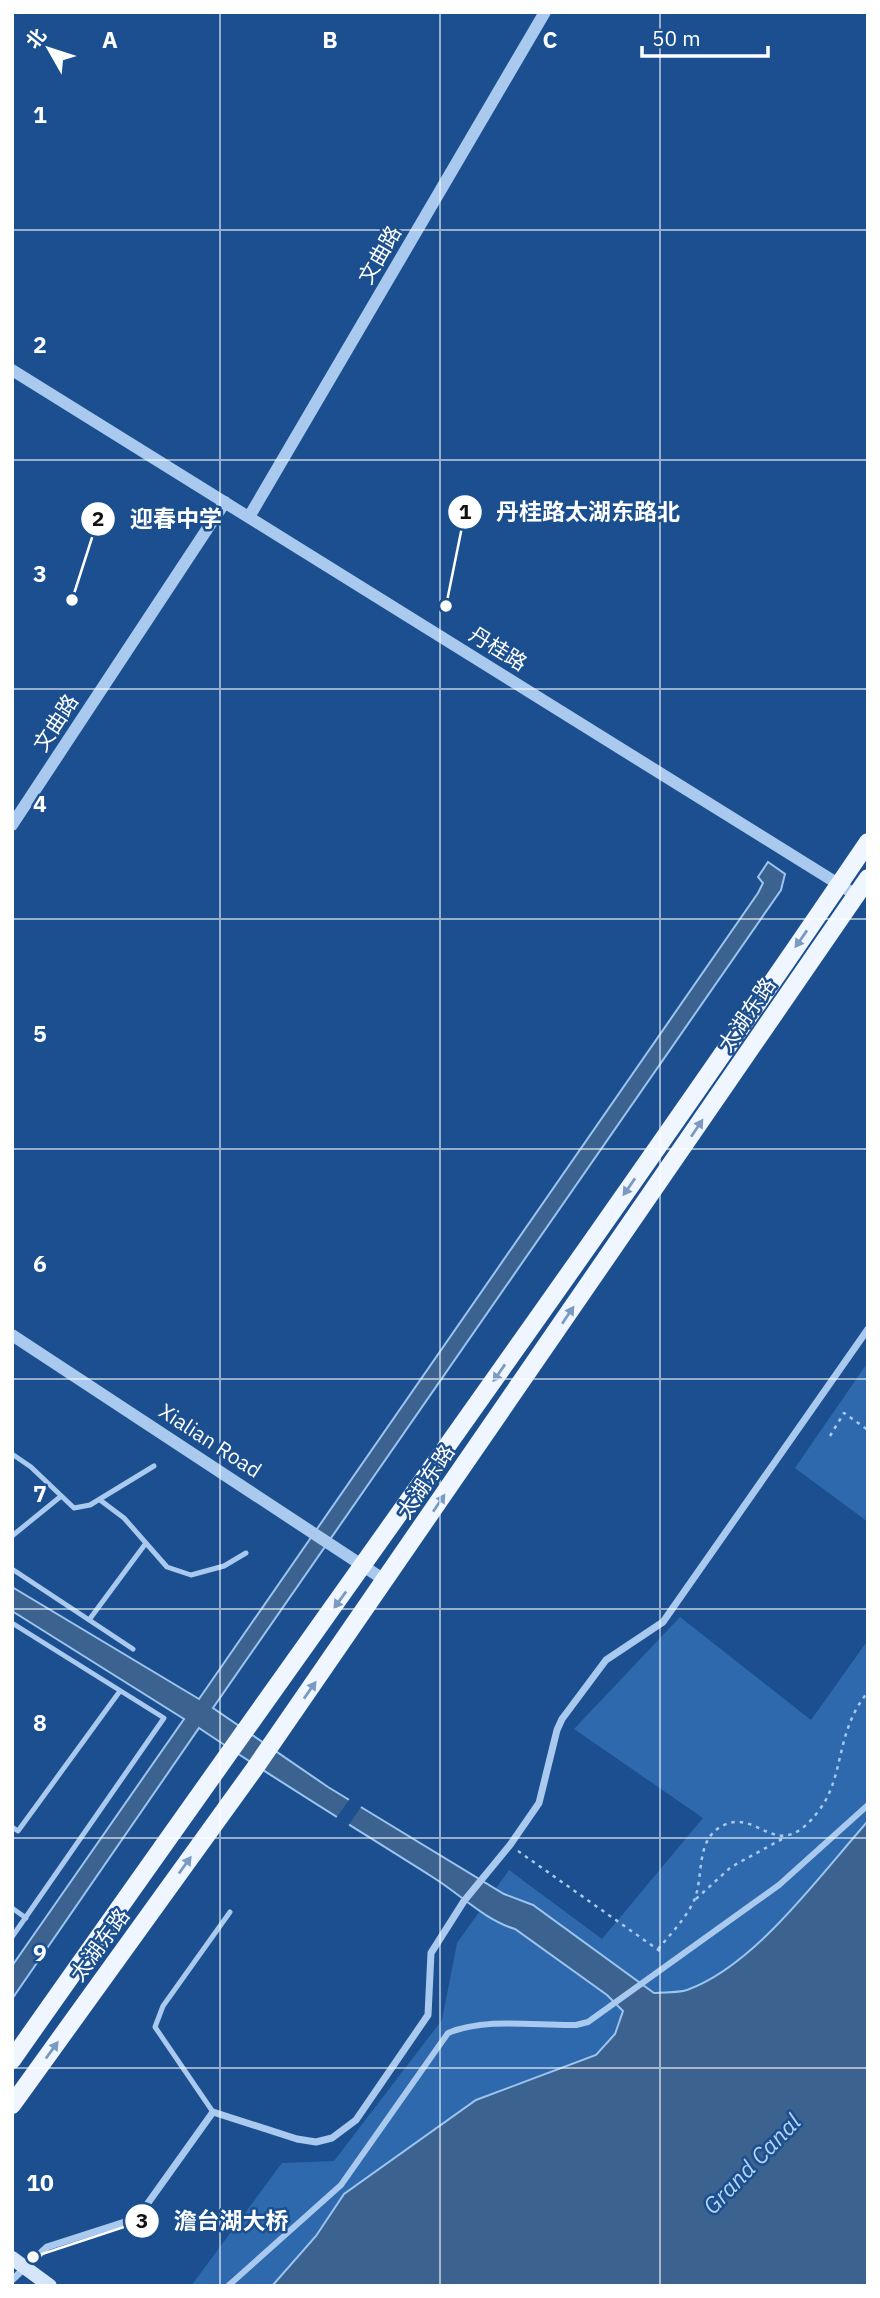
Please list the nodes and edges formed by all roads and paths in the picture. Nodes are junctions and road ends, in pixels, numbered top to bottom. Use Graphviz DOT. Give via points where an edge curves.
graph roads {
  1 [pos="545,12"];
  2 [pos="12,370"];
  3 [pos="225,502"];
  4 [pos="249,517"];
  5 [pos="12,825"];
  6 [pos="868,842"];
  7 [pos="868,878"];
  8 [pos="840,883"];
  9 [pos="862,899"];
  10 [pos="868,1329"];
  11 [pos="12,1335"];
  12 [pos="868,1430"];
  13 [pos="830,1436"];
  14 [pos="12,1454"];
  15 [pos="153,1466"];
  16 [pos="60,1497"];
  17 [pos="100,1500"];
  18 [pos="12,1536"];
  19 [pos="146,1543"];
  20 [pos="246,1553"];
  21 [pos="365,1566"];
  22 [pos="12,1569"];
  23 [pos="386,1581"];
  24 [pos="89,1620"];
  25 [pos="12,1623"];
  26 [pos="133,1648"];
  27 [pos="120,1691"];
  28 [pos="868,1692"];
  29 [pos="868,1805"];
  30 [pos="12,1827"];
  31 [pos="787,1836"];
  32 [pos="510,1845"];
  33 [pos="694,1902"];
  34 [pos="12,1908"];
  35 [pos="230,1912"];
  36 [pos="26,1918"];
  37 [pos="12,1937"];
  38 [pos="658,1950"];
  39 [pos="674,1961"];
  40 [pos="12,2060"];
  41 [pos="12,2105"];
  42 [pos="213,2112"];
  43 [pos="12,2258"];
  44 [pos="12,2280"];
  45 [pos="50,2286"];
  46 [pos="228,2286"];
  1 -- 4 [label="street, 文曲路"];
  2 -- 3 [label="street, 丹桂路"];
  3 -- 4 [label="street, 丹桂路"];
  3 -- 5 [label="street, 文曲路"];
  4 -- 8 [label="street, 丹桂路"];
  6 -- 8 [label="main road, 太湖东路"];
  7 -- 9 [label="main road, 太湖东路"];
  8 -- 9 [label="street, 丹桂路"];
  8 -- 21 [label="main road, 太湖东路, one-way"];
  23 -- 9 [label="main road, 太湖东路, one-way"];
  10 -- 32 [label="street" via="663,1622 606,1660 562,1719 538,1803"];
  11 -- 21 [label="street, Xialian Road"];
  12 -- 13 [label="path" via="844,1413"];
  14 -- 16 [label="lane"];
  15 -- 17 [label="lane"];
  16 -- 17 [label="lane" via="74,1508"];
  16 -- 18 [label="lane"];
  17 -- 19 [label="lane"];
  19 -- 20 [label="lane" via="167,1567 191,1575 224,1566"];
  19 -- 24 [label="lane"];
  21 -- 23 [label="street, Xialian Road"];
  21 -- 40 [label="main road, 太湖东路, one-way"];
  22 -- 24 [label="lane"];
  41 -- 23 [label="main road, 太湖东路, one-way"];
  24 -- 26 [label="lane"];
  25 -- 27 [label="lane"];
  27 -- 30 [label="lane" via="19,1831"];
  27 -- 36 [label="lane" via="164,1718"];
  28 -- 31 [label="path" via="845,1731 828,1797 811,1821"];
  29 -- 39 [label="street" via="779,1885"];
  31 -- 33 [label="path" via="731,1867"];
  31 -- 33 [label="path" via="778,1838 734,1822 716,1830 702,1852"];
  32 -- 38 [label="path"];
  32 -- 42 [label="street" via="464,1901 430,1954 428,2015 350,2127 316,2142"];
  33 -- 38 [label="path"];
  34 -- 36 [label="lane"];
  35 -- 42 [label="lane" via="163,2006 155,2027"];
  36 -- 37 [label="lane"];
  38 -- 39 [label="path"];
  39 -- 46 [label="street" via="588,2022 495,2024 448,2033 341,2185"];
  42 -- 44 [label="street" via="143,2210 131,2220 47,2247"];
  43 -- 45 [label="main road, bridge"];
}
